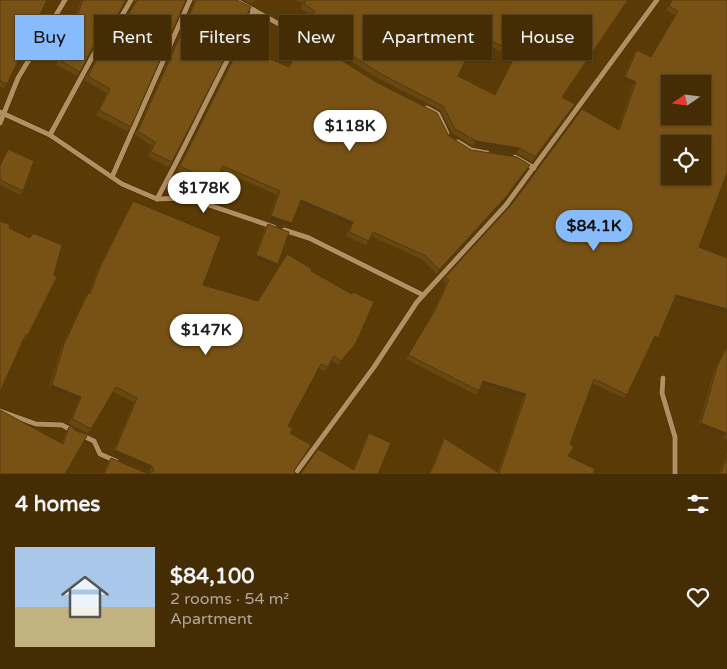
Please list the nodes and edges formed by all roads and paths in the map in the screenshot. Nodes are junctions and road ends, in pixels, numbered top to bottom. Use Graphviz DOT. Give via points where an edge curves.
graph roads {
  1 [pos="65,0"];
  2 [pos="131,0"];
  3 [pos="190,0"];
  4 [pos="236,0"];
  5 [pos="657,0"];
  6 [pos="254,10"];
  7 [pos="279,24"];
  8 [pos="423,106"];
  9 [pos="2,113"];
  10 [pos="0,123"];
  11 [pos="50,135"];
  12 [pos="491,153"];
  13 [pos="508,156"];
  14 [pos="534,168"];
  15 [pos="112,177"];
  16 [pos="157,199"];
  17 [pos="423,295"];
  18 [pos="663,378"];
  19 [pos="0,411"];
  20 [pos="124,464"];
  21 [pos="295,474"];
  22 [pos="675,474"];
  1 -- 9 [label="street" via="18,78"];
  2 -- 11 [label="street" via="110,36 96,50"];
  3 -- 15 [label="street"];
  4 -- 6 [label="street"];
  5 -- 14 [label="street"];
  6 -- 7 [label="street"];
  6 -- 16 [label="street" via="226,59"];
  8 -- 12 [label="street" via="438,114 449,136 471,150"];
  9 -- 10 [label="street"];
  9 -- 11 [label="street"];
  11 -- 15 [label="street"];
  13 -- 14 [label="street"];
  14 -- 17 [label="street" via="506,205"];
  15 -- 16 [label="street"];
  16 -- 17 [label="street" via="188,198 309,238"];
  17 -- 21 [label="street"];
  18 -- 22 [label="street" via="662,393 675,437"];
  19 -- 20 [label="street" via="36,424 62,425 94,441 100,454"];
}
